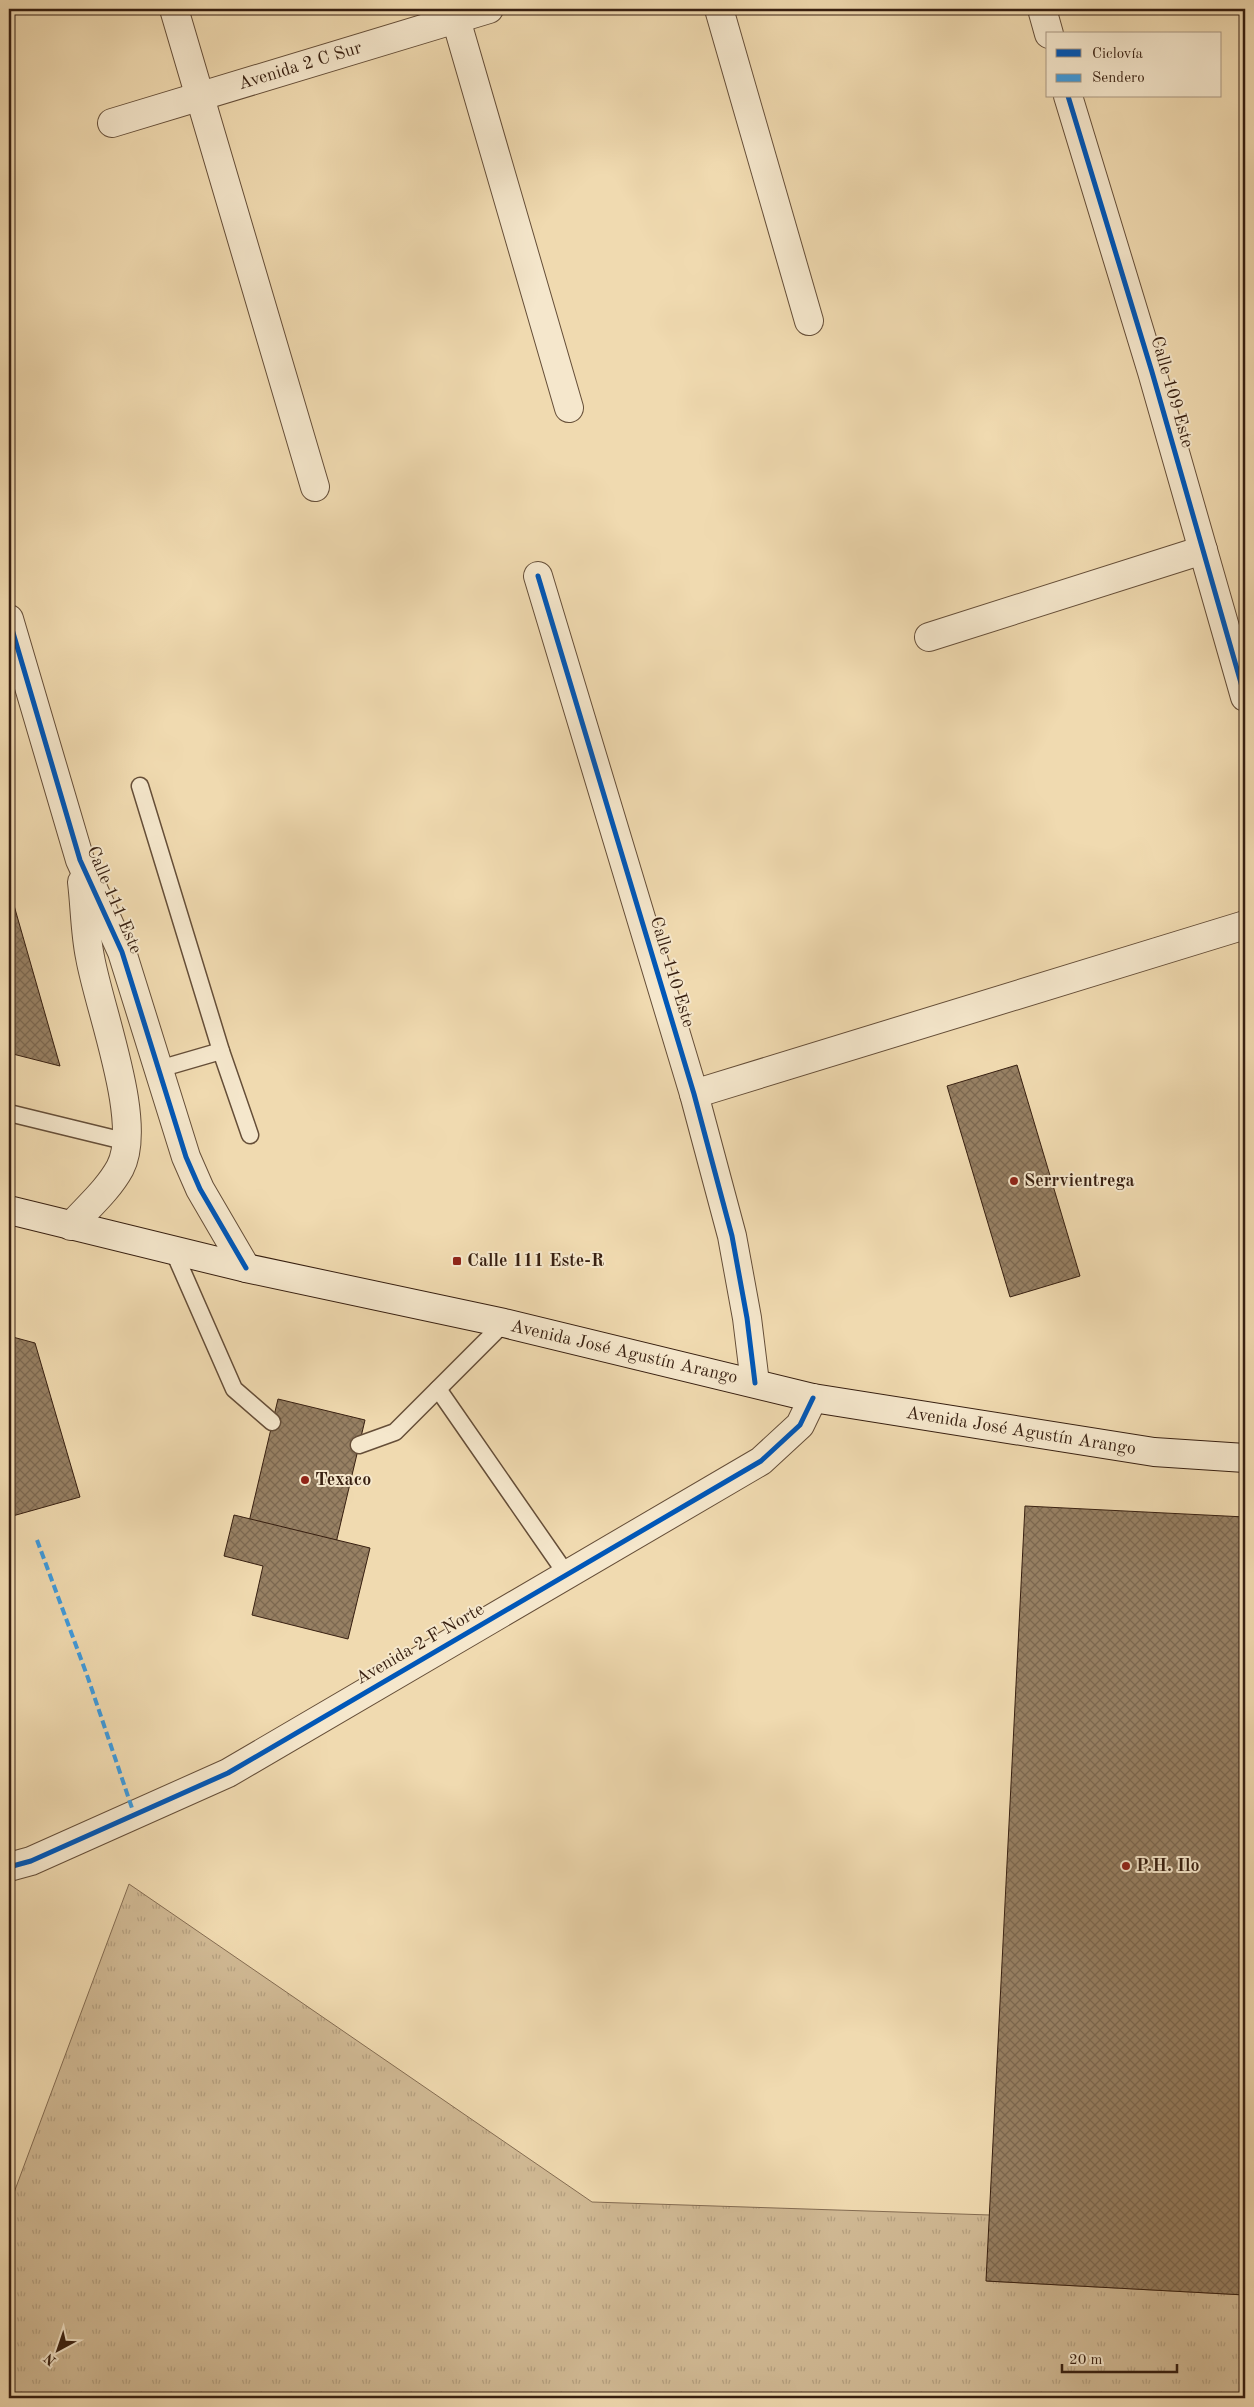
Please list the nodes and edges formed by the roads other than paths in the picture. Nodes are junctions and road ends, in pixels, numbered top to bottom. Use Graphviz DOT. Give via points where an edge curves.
graph roads {
  1 [pos="174,9"];
  2 [pos="489,9"];
  3 [pos="718,9"];
  4 [pos="1042,9"];
  5 [pos="455,14"];
  6 [pos="1048,32"];
  7 [pos="200,96"];
  8 [pos="1069,98"];
  9 [pos="112,123"];
  10 [pos="809,321"];
  11 [pos="568,408"];
  12 [pos="315,487"];
  13 [pos="1203,550"];
  14 [pos="538,576"];
  15 [pos="9,619"];
  16 [pos="929,637"];
  17 [pos="1245,697"];
  18 [pos="140,786"];
  19 [pos="80,860"];
  20 [pos="1245,925"];
  21 [pos="221,1051"];
  22 [pos="159,1069"];
  23 [pos="694,1094"];
  24 [pos="9,1113"];
  25 [pos="250,1135"];
  26 [pos="128,1142"];
  27 [pos="9,1210"];
  28 [pos="71,1226"];
  29 [pos="173,1250"];
  30 [pos="246,1268"];
  31 [pos="504,1323"];
  32 [pos="755,1383"];
  33 [pos="438,1389"];
  34 [pos="813,1398"];
  35 [pos="272,1422"];
  36 [pos="359,1445"];
  37 [pos="1245,1458"];
  38 [pos="566,1575"];
  39 [pos="9,1867"];
  1 -- 7 [label="street"];
  2 -- 5 [label="street, Avenida 2 C Sur"];
  3 -- 10 [label="street"];
  4 -- 6 [label="street"];
  5 -- 7 [label="street, Avenida 2 C Sur"];
  5 -- 11 [label="street"];
  7 -- 9 [label="street, Avenida 2 C Sur"];
  7 -- 12 [label="street"];
  8 -- 13 [label="street, Calle 109 Este"];
  13 -- 16 [label="street"];
  13 -- 17 [label="street, Calle 109 Este"];
  14 -- 23 [label="street, Calle 110 Este"];
  15 -- 19 [label="street, Calle 111 Este"];
  18 -- 21 [label="lane"];
  19 -- 22 [label="street, Calle 111 Este" via="122,952"];
  19 -- 26 [label="street, Calle 111 Este" via="90,956 126,1109"];
  20 -- 23 [label="street"];
  21 -- 22 [label="lane"];
  21 -- 25 [label="lane"];
  22 -- 30 [label="street, Calle 111 Este" via="186,1157 200,1189"];
  23 -- 32 [label="street, Calle 110 Este" via="732,1236"];
  24 -- 26 [label="lane"];
  26 -- 28 [label="street, Calle 111 Este" via="120,1168"];
  27 -- 28 [label="street, Avenida José Agustín Arango"];
  28 -- 29 [label="street, Avenida José Agustín Arango"];
  29 -- 30 [label="street, Avenida José Agustín Arango"];
  29 -- 35 [label="lane" via="234,1389"];
  30 -- 31 [label="street, Avenida José Agustín Arango"];
  31 -- 32 [label="street, Avenida José Agustín Arango"];
  31 -- 33 [label="lane"];
  32 -- 34 [label="street, Avenida José Agustín Arango"];
  33 -- 36 [label="lane" via="395,1432"];
  33 -- 38 [label="lane"];
  34 -- 37 [label="street, Avenida José Agustín Arango" via="1154,1452"];
  34 -- 38 [label="street, Avenida 2 F Norte" via="800,1425 761,1461"];
  38 -- 39 [label="street, Avenida 2 F Norte" via="228,1773 31,1861"];
}
